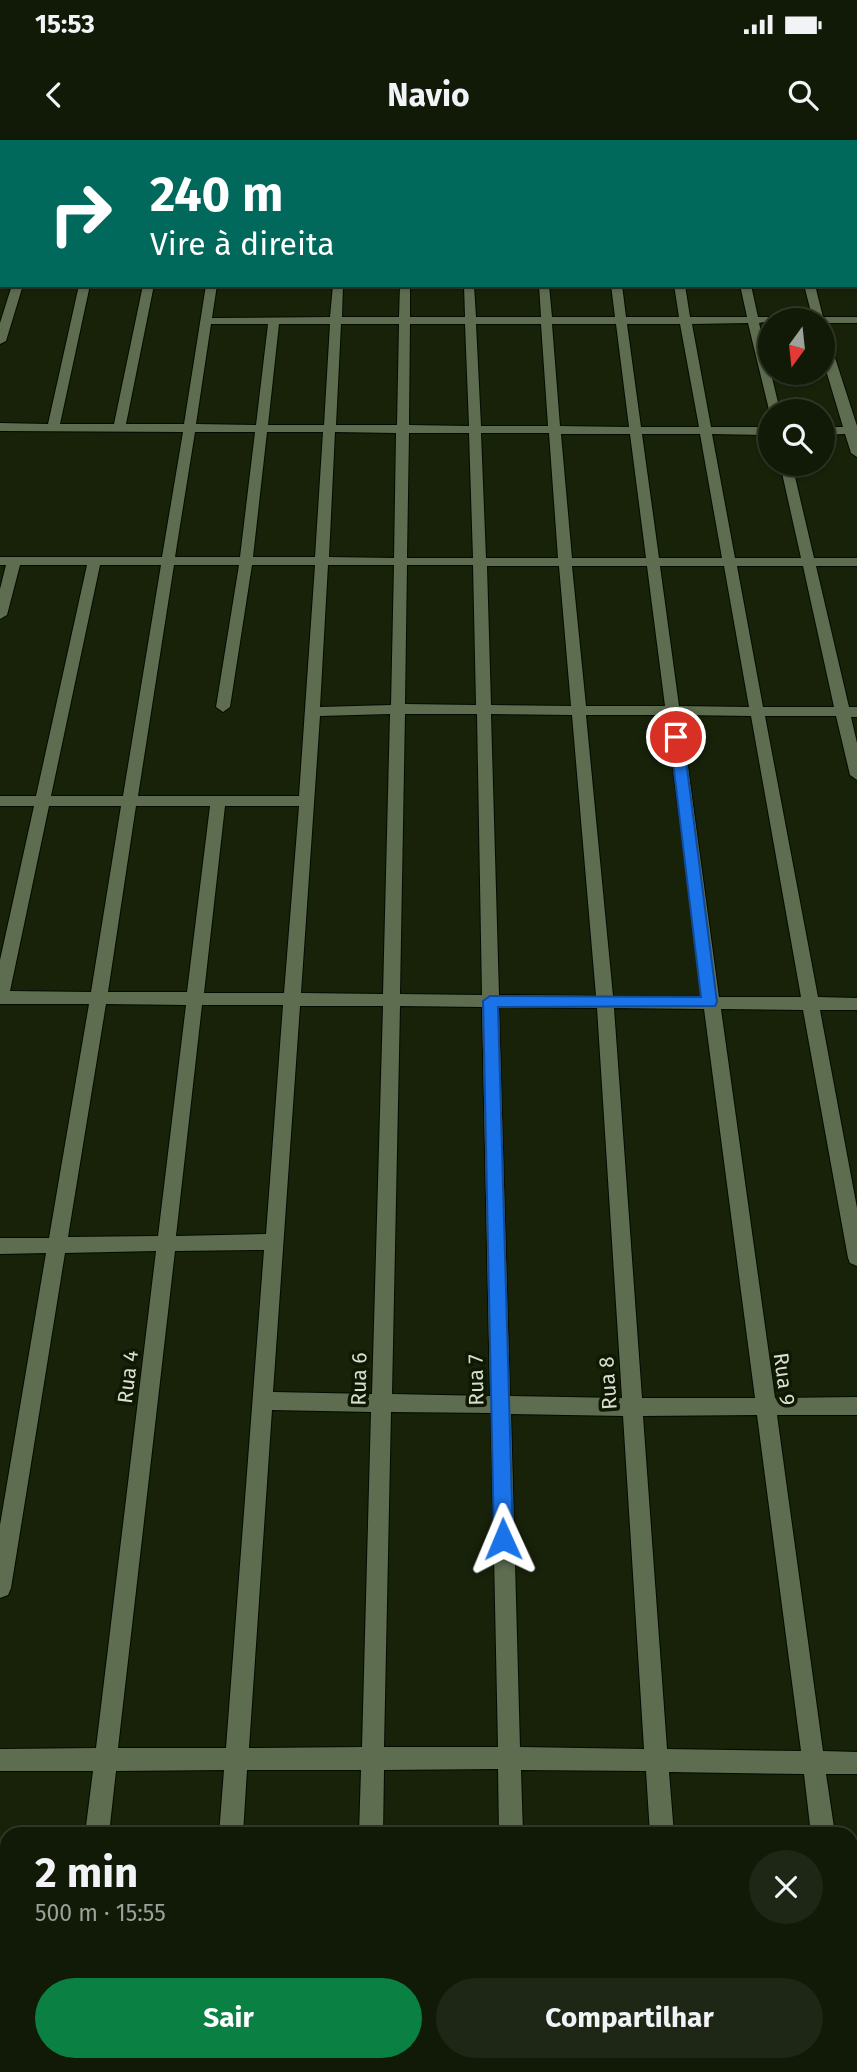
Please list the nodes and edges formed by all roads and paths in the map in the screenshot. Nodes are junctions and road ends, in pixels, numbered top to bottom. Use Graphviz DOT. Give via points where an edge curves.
graph roads {
  1 [pos="17,287"];
  2 [pos="85,287"];
  3 [pos="149,287"];
  4 [pos="212,287"];
  5 [pos="338,287"];
  6 [pos="405,287"];
  7 [pos="469,287"];
  8 [pos="544,287"];
  9 [pos="616,287"];
  10 [pos="679,287"];
  11 [pos="746,287"];
  12 [pos="810,287"];
  13 [pos="816,308"];
  14 [pos="274,320"];
  15 [pos="338,320"];
  16 [pos="402,320"];
  17 [pos="471,320"];
  18 [pos="546,320"];
  19 [pos="620,320"];
  20 [pos="685,320"];
  21 [pos="754,320"];
  22 [pos="758,320"];
  23 [pos="835,320"];
  24 [pos="857,320"];
  25 [pos="205,321"];
  26 [pos="0,341"];
  27 [pos="835,374"];
  28 [pos="771,399"];
  29 [pos="120,426"];
  30 [pos="0,427"];
  31 [pos="53,427"];
  32 [pos="191,427"];
  33 [pos="260,427"];
  34 [pos="332,428"];
  35 [pos="404,428"];
  36 [pos="475,428"];
  37 [pos="553,429"];
  38 [pos="635,429"];
  39 [pos="705,429"];
  40 [pos="854,430"];
  41 [pos="758,431"];
  42 [pos="835,431"];
  43 [pos="857,453"];
  44 [pos="789,476"];
  45 [pos="7,561"];
  46 [pos="94,561"];
  47 [pos="568,561"];
  48 [pos="731,561"];
  49 [pos="808,561"];
  50 [pos="170,562"];
  51 [pos="323,562"];
  52 [pos="398,562"];
  53 [pos="480,562"];
  54 [pos="653,562"];
  55 [pos="857,562"];
  56 [pos="246,563"];
  57 [pos="0,615"];
  58 [pos="223,707"];
  59 [pos="397,709"];
  60 [pos="484,710"];
  61 [pos="313,712"];
  62 [pos="578,712"];
  63 [pos="841,712"];
  64 [pos="857,712"];
  65 [pos="674,713"];
  66 [pos="758,713"];
  67 [pos="857,775"];
  68 [pos="130,800"];
  69 [pos="218,800"];
  70 [pos="0,801"];
  71 [pos="40,801"];
  72 [pos="305,801"];
  73 [pos="0,998"];
  74 [pos="194,998"];
  75 [pos="98,1000"];
  76 [pos="291,1000"];
  77 [pos="391,1000"];
  78 [pos="490,1001"];
  79 [pos="605,1002"];
  80 [pos="709,1002"];
  81 [pos="812,1003"];
  82 [pos="857,1004"];
  83 [pos="273,1242"];
  84 [pos="167,1244"];
  85 [pos="0,1246"];
  86 [pos="56,1246"];
  87 [pos="857,1258"];
  88 [pos="261,1401"];
  89 [pos="381,1401"];
  90 [pos="500,1403"];
  91 [pos="857,1406"];
  92 [pos="632,1407"];
  93 [pos="765,1408"];
  94 [pos="0,1588"];
  95 [pos="373,1758"];
  96 [pos="509,1758"];
  97 [pos="0,1760"];
  98 [pos="235,1760"];
  99 [pos="106,1761"];
  100 [pos="656,1762"];
  101 [pos="813,1762"];
  102 [pos="857,1763"];
  103 [pos="98,1827"];
  104 [pos="231,1827"];
  105 [pos="371,1827"];
  106 [pos="511,1827"];
  107 [pos="661,1827"];
  108 [pos="822,1827"];
  1 -- 26 [label="street"];
  2 -- 31 [label="street"];
  3 -- 29 [label="street"];
  4 -- 25 [label="street"];
  5 -- 15 [label="street"];
  6 -- 16 [label="street, Rua 6"];
  7 -- 17 [label="street, Rua 7"];
  8 -- 18 [label="street, Rua 8"];
  9 -- 19 [label="street, Rua 9"];
  10 -- 20 [label="street"];
  11 -- 21 [label="street"];
  12 -- 13 [label="street"];
  14 -- 15 [label="street"];
  14 -- 25 [label="street"];
  14 -- 33 [label="street"];
  15 -- 16 [label="street"];
  15 -- 34 [label="street"];
  16 -- 17 [label="street"];
  16 -- 35 [label="street, Rua 6"];
  17 -- 18 [label="street"];
  17 -- 36 [label="street, Rua 7"];
  18 -- 19 [label="street"];
  18 -- 37 [label="street, Rua 8"];
  19 -- 20 [label="street"];
  19 -- 38 [label="street, Rua 9"];
  20 -- 21 [label="street"];
  20 -- 39 [label="street"];
  21 -- 22 [label="street"];
  21 -- 28 [label="street"];
  23 -- 24 [label="street"];
  25 -- 32 [label="street"];
  27 -- 40 [label="street"];
  29 -- 31 [label="street"];
  29 -- 32 [label="street"];
  30 -- 31 [label="street"];
  32 -- 33 [label="street"];
  32 -- 50 [label="street"];
  33 -- 34 [label="street"];
  33 -- 56 [label="street"];
  34 -- 35 [label="street"];
  34 -- 51 [label="street"];
  35 -- 36 [label="street"];
  35 -- 52 [label="street, Rua 6"];
  36 -- 37 [label="street"];
  36 -- 53 [label="street, Rua 7"];
  37 -- 38 [label="street"];
  37 -- 47 [label="street, Rua 8"];
  38 -- 39 [label="street"];
  38 -- 54 [label="street, Rua 9"];
  39 -- 41 [label="street"];
  39 -- 48 [label="street"];
  40 -- 42 [label="street"];
  40 -- 43 [label="street"];
  44 -- 49 [label="street"];
  45 -- 46 [label="street"];
  45 -- 57 [label="street"];
  46 -- 50 [label="street"];
  46 -- 71 [label="street"];
  47 -- 53 [label="street"];
  47 -- 54 [label="street"];
  47 -- 62 [label="street, Rua 8"];
  48 -- 49 [label="street"];
  48 -- 54 [label="street"];
  48 -- 66 [label="street"];
  49 -- 55 [label="street"];
  49 -- 63 [label="street"];
  50 -- 56 [label="street"];
  50 -- 68 [label="street"];
  51 -- 52 [label="street"];
  51 -- 56 [label="street"];
  51 -- 61 [label="street"];
  52 -- 53 [label="street"];
  52 -- 59 [label="street, Rua 6"];
  53 -- 60 [label="street, Rua 7"];
  54 -- 65 [label="street, Rua 9"];
  56 -- 58 [label="street"];
  59 -- 60 [label="street"];
  59 -- 61 [label="street"];
  59 -- 77 [label="street, Rua 6"];
  60 -- 62 [label="street"];
  60 -- 78 [label="street, Rua 7"];
  61 -- 72 [label="street"];
  62 -- 65 [label="street"];
  62 -- 79 [label="street, Rua 8"];
  63 -- 64 [label="street"];
  63 -- 66 [label="street"];
  63 -- 67 [label="street"];
  65 -- 66 [label="street"];
  65 -- 80 [label="street, Rua 9"];
  66 -- 81 [label="street"];
  68 -- 69 [label="street"];
  68 -- 71 [label="street"];
  68 -- 75 [label="street"];
  69 -- 72 [label="street"];
  69 -- 74 [label="street, Rua 4"];
  70 -- 71 [label="street"];
  71 -- 73 [label="street"];
  72 -- 76 [label="street"];
  73 -- 75 [label="street"];
  74 -- 75 [label="street"];
  74 -- 76 [label="street"];
  74 -- 84 [label="street, Rua 4"];
  75 -- 86 [label="street"];
  76 -- 77 [label="street"];
  76 -- 83 [label="street"];
  77 -- 78 [label="street"];
  77 -- 89 [label="street, Rua 6"];
  78 -- 79 [label="street"];
  78 -- 90 [label="street, Rua 7"];
  79 -- 80 [label="street"];
  79 -- 92 [label="street, Rua 8"];
  80 -- 81 [label="street"];
  80 -- 93 [label="street, Rua 9"];
  81 -- 82 [label="street"];
  81 -- 87 [label="street"];
  83 -- 84 [label="street"];
  83 -- 88 [label="street"];
  84 -- 86 [label="street"];
  84 -- 99 [label="street, Rua 4"];
  85 -- 86 [label="street"];
  86 -- 94 [label="street"];
  88 -- 89 [label="street"];
  88 -- 98 [label="street"];
  89 -- 90 [label="street"];
  89 -- 95 [label="street, Rua 6"];
  90 -- 92 [label="street"];
  90 -- 96 [label="street, Rua 7"];
  91 -- 93 [label="street"];
  92 -- 93 [label="street"];
  92 -- 100 [label="street, Rua 8"];
  93 -- 101 [label="street, Rua 9"];
  95 -- 96 [label="street"];
  95 -- 98 [label="street"];
  95 -- 105 [label="street, Rua 6"];
  96 -- 100 [label="street"];
  96 -- 106 [label="street, Rua 7"];
  97 -- 99 [label="street"];
  98 -- 99 [label="street"];
  98 -- 104 [label="street"];
  99 -- 103 [label="street, Rua 4"];
  100 -- 101 [label="street"];
  100 -- 107 [label="street, Rua 8"];
  101 -- 102 [label="street"];
  101 -- 108 [label="street, Rua 9"];
}
